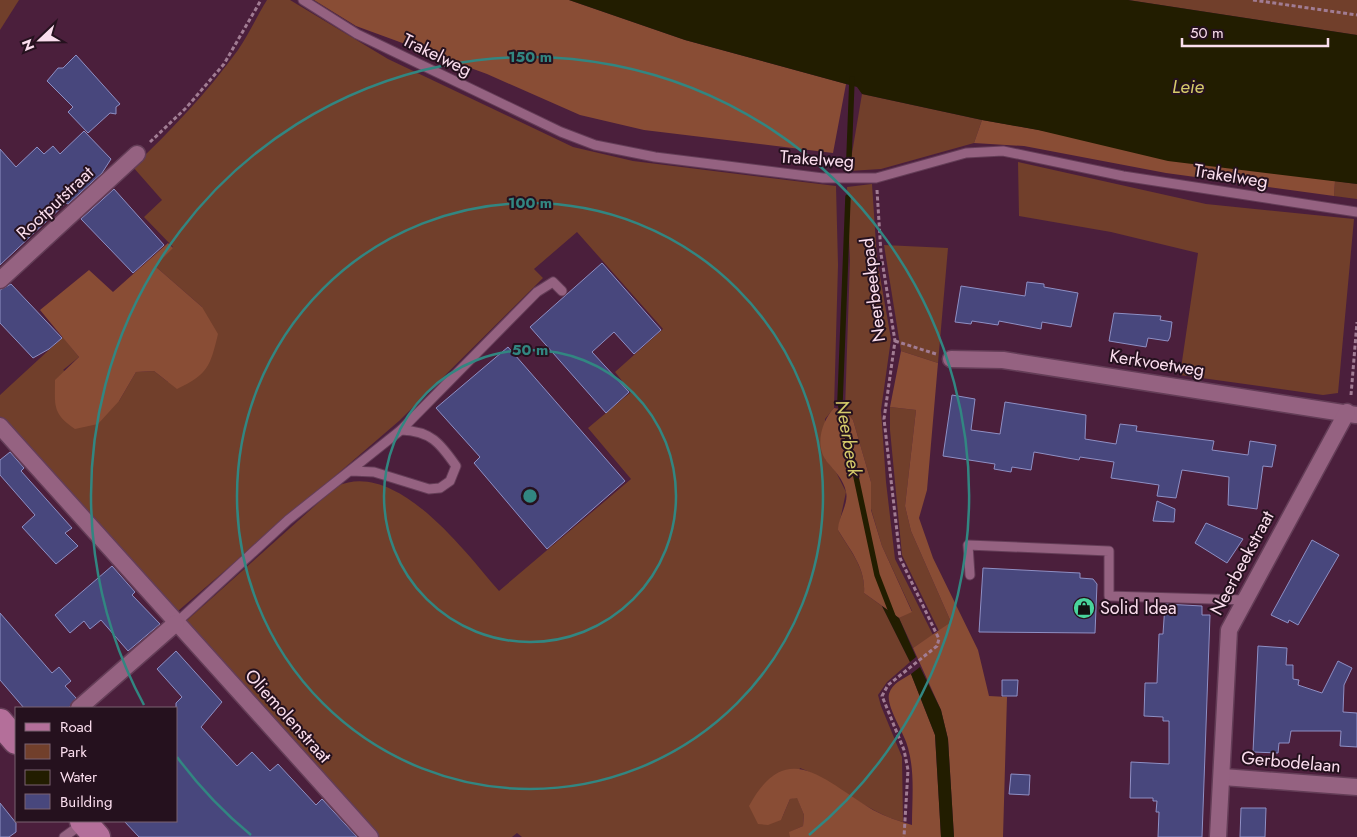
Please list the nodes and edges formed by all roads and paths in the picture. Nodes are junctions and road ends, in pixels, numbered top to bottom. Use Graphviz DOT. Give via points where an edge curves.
graph roads {
  1 [pos="261,0"];
  2 [pos="303,0"];
  3 [pos="1253,0"];
  4 [pos="1357,15"];
  5 [pos="137,154"];
  6 [pos="876,178"];
  7 [pos="1357,212"];
  8 [pos="0,280"];
  9 [pos="562,291"];
  10 [pos="1357,322"];
  11 [pos="895,341"];
  12 [pos="951,359"];
  13 [pos="1352,414"];
  14 [pos="0,426"];
  15 [pos="401,430"];
  16 [pos="351,471"];
  17 [pos="970,575"];
  18 [pos="1244,600"];
  19 [pos="176,623"];
  20 [pos="80,707"];
  21 [pos="0,722"];
  22 [pos="15,740"];
  23 [pos="1223,776"];
  24 [pos="1357,787"];
  25 [pos="370,837"];
  26 [pos="904,837"];
  27 [pos="1218,837"];
  1 -- 5 [label="path" via="224,64 186,108"];
  2 -- 6 [label="lane, Trakelweg" via="356,34 594,145 655,157 823,178"];
  3 -- 4 [label="path"];
  5 -- 8 [label="street, Rootputstraat"];
  6 -- 7 [label="lane, Trakelweg" via="966,153 1003,151 1123,176"];
  6 -- 11 [label="path, Neerbeekpad" via="881,254"];
  9 -- 15 [label="lane" via="553,282 537,292"];
  10 -- 13 [label="path"];
  11 -- 12 [label="path"];
  11 -- 26 [label="path, Neerbeekpad" via="884,419 900,558 939,639 937,646 888,685 882,696 904,750 908,770"];
  12 -- 13 [label="street, Kerkvoetweg" via="1003,360"];
  13 -- 18 [label="street, Neerbeekstraat"];
  14 -- 19 [label="street, Oliemolenstraat"];
  15 -- 16 [label="lane"];
  15 -- 16 [label="lane" via="416,430 432,436 456,466 450,481 440,488 428,489 374,472"];
  16 -- 19 [label="lane" via="288,520"];
  17 -- 18 [label="lane" via="968,545 1109,552 1109,596"];
  18 -- 23 [label="street, Neerbeekstraat" via="1229,630"];
  19 -- 20 [label="street"];
  19 -- 25 [label="street, Oliemolenstraat"];
  21 -- 22 [label="main road"];
  23 -- 24 [label="street, Gerbodelaan"];
  23 -- 27 [label="street, Neerbeekstraat"];
}
